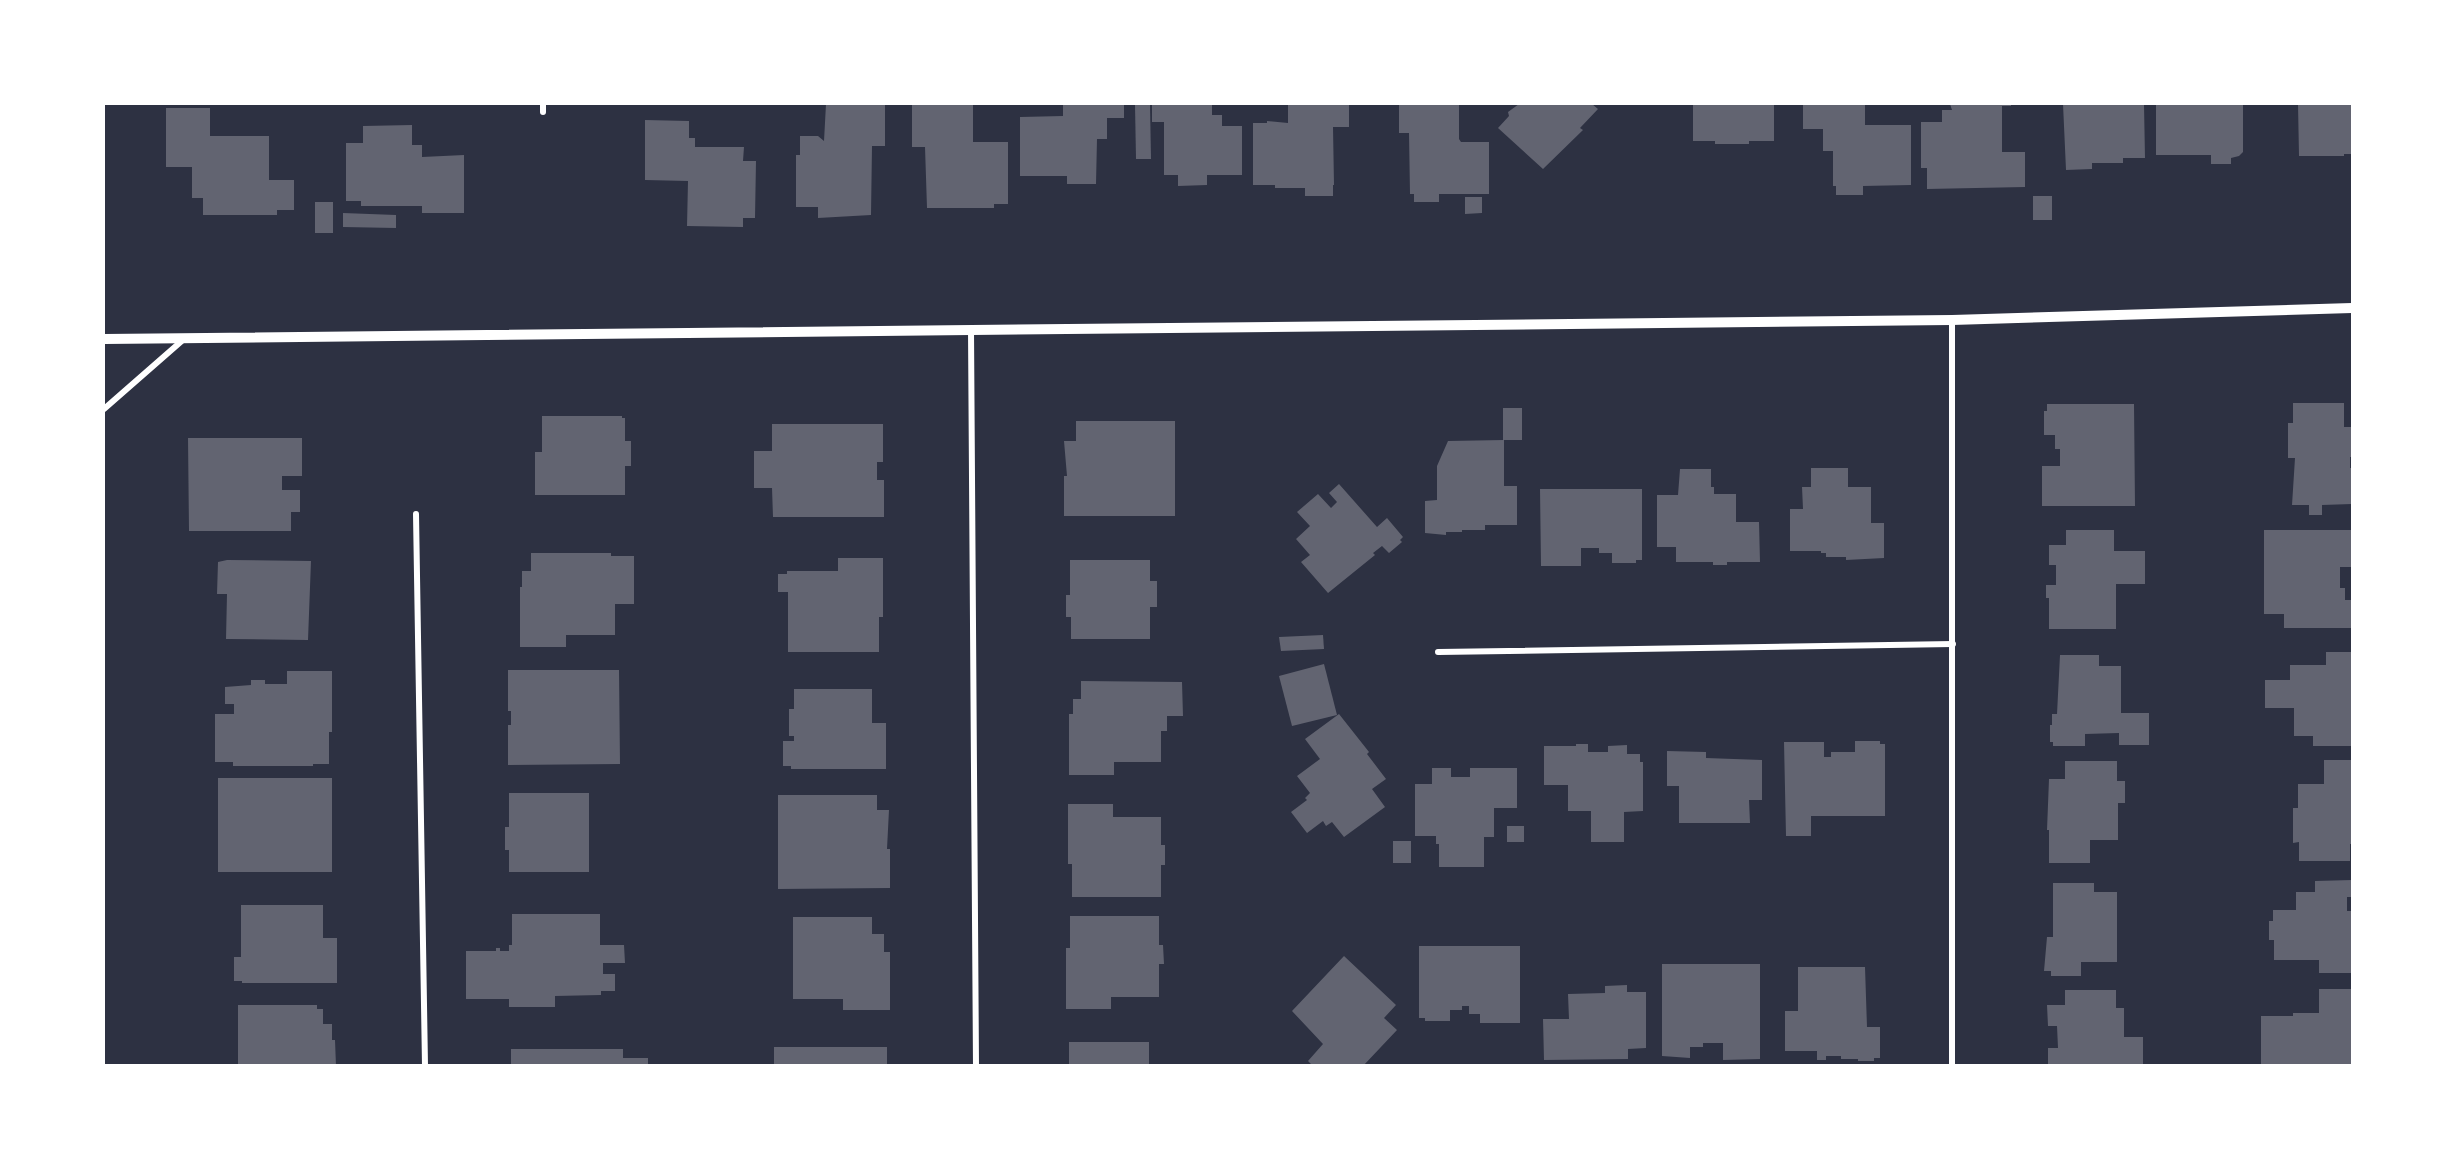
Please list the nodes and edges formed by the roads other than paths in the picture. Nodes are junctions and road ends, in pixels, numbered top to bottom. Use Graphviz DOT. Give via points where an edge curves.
graph roads {
  1 [pos="543,104"];
  2 [pos="543,112"];
  3 [pos="2352,308"];
  4 [pos="1952,320"];
  5 [pos="971,330"];
  6 [pos="184,338"];
  7 [pos="104,339"];
  8 [pos="104,409"];
  9 [pos="416,514"];
  10 [pos="1953,644"];
  11 [pos="1437,652"];
  12 [pos="425,1065"];
  13 [pos="976,1065"];
  14 [pos="1952,1065"];
  1 -- 2 [label="street"];
  3 -- 4 [label="street"];
  4 -- 5 [label="street"];
  4 -- 10 [label="street"];
  5 -- 6 [label="street"];
  5 -- 13 [label="street"];
  6 -- 7 [label="street"];
  6 -- 8 [label="street"];
  9 -- 12 [label="street"];
  10 -- 11 [label="street"];
  10 -- 14 [label="street"];
}
